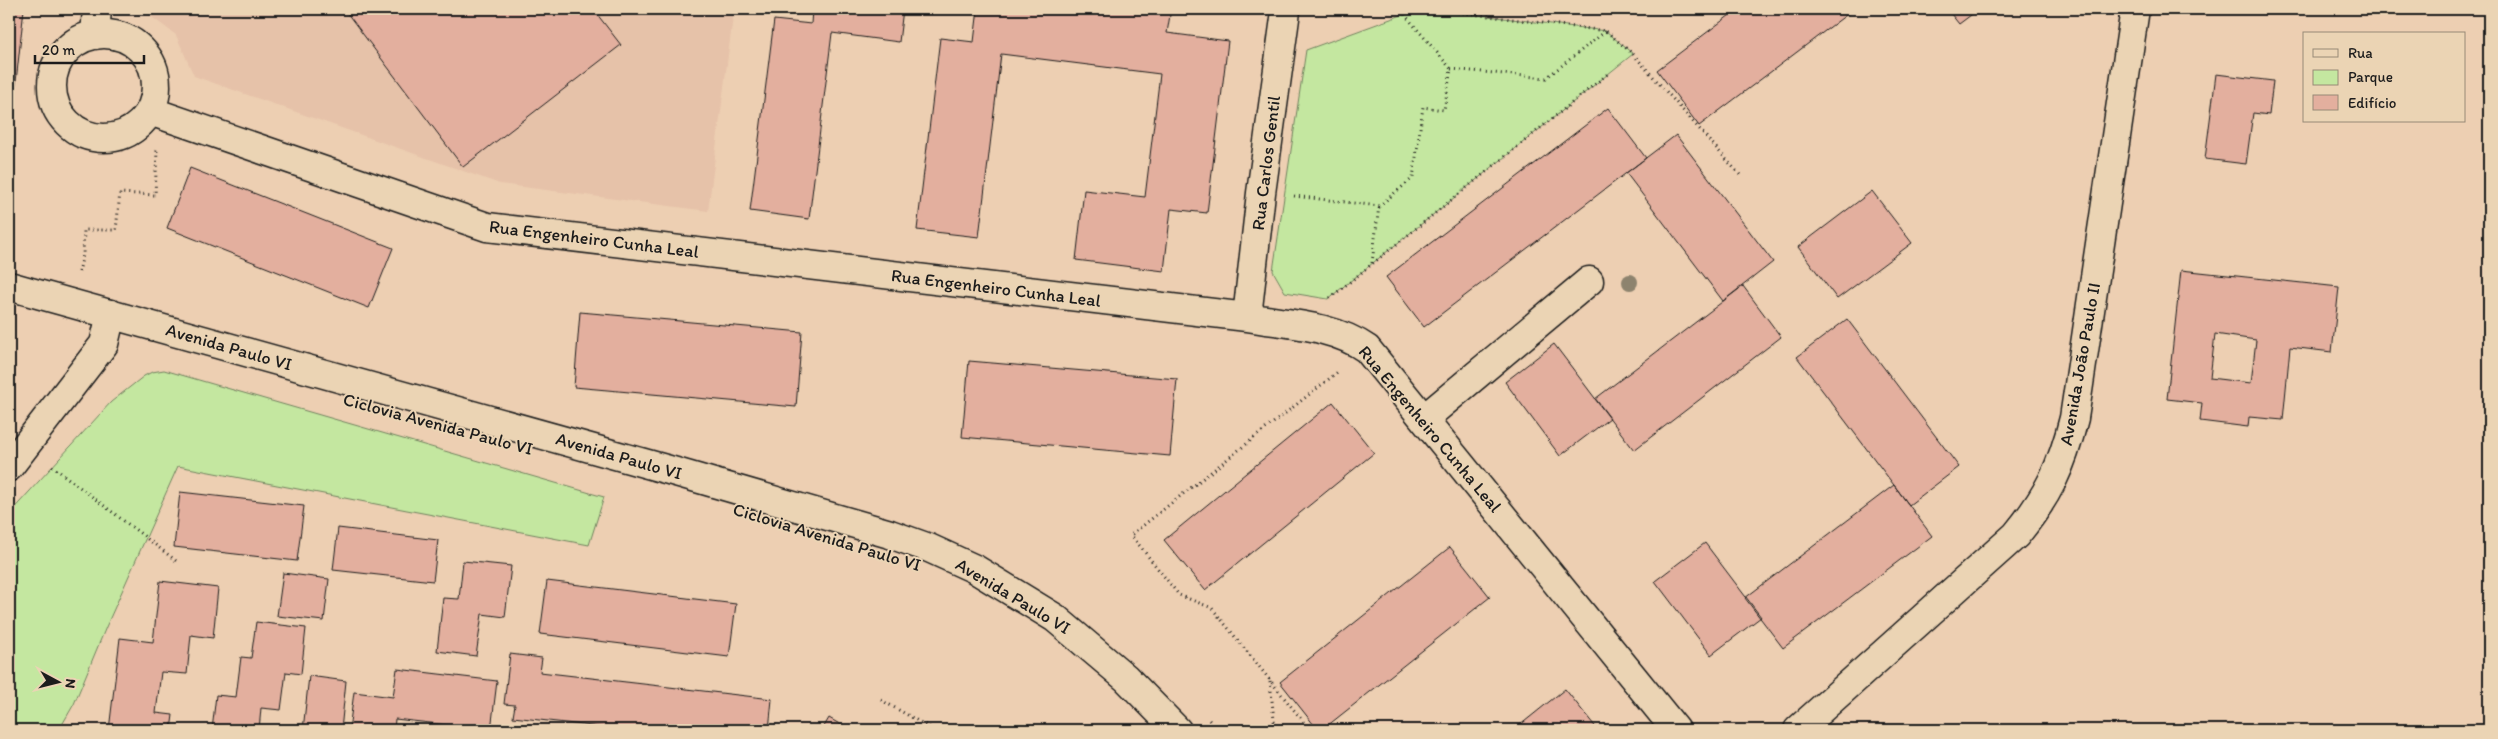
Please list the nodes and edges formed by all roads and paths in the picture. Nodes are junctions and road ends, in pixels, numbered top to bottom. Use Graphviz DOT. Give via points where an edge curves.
graph roads {
  1 [pos="1285,9"];
  2 [pos="1400,9"];
  3 [pos="1418,9"];
  4 [pos="1433,9"];
  5 [pos="2135,9"];
  6 [pos="1405,14"];
  7 [pos="96,22"];
  8 [pos="1606,31"];
  9 [pos="1451,69"];
  10 [pos="1610,72"];
  11 [pos="150,111"];
  12 [pos="157,166"];
  13 [pos="1741,176"];
  14 [pos="1261,193"];
  15 [pos="1379,206"];
  16 [pos="83,255"];
  17 [pos="1372,264"];
  18 [pos="1589,281"];
  19 [pos="9,286"];
  20 [pos="111,314"];
  21 [pos="1247,318"];
  22 [pos="1319,329"];
  23 [pos="1367,349"];
  24 [pos="1425,418"];
  25 [pos="26,446"];
  26 [pos="9,467"];
  27 [pos="179,563"];
  28 [pos="1270,681"];
  29 [pos="880,700"];
  30 [pos="934,730"];
  31 [pos="1177,730"];
  32 [pos="1275,730"];
  33 [pos="1310,730"];
  34 [pos="1676,730"];
  35 [pos="1798,730"];
  1 -- 14 [label="street, Rua Carlos Gentil"];
  2 -- 6 [label="path"];
  3 -- 6 [label="path"];
  4 -- 8 [label="path"];
  5 -- 35 [label="street, Avenida João Paulo II" via="2074,418 2065,452 2052,482 2039,507 2016,536"];
  6 -- 9 [label="path"];
  7 -- 11 [label="street" via="103,33 124,38 142,50 154,68 156,90"];
  7 -- 11 [label="street" via="64,51 54,70 52,92 58,112 72,129 92,138 109,138 126,134 140,125"];
  8 -- 9 [label="path" via="1546,78"];
  8 -- 13 [label="path" via="1633,54"];
  9 -- 15 [label="path" via="1444,110 1423,107 1413,178"];
  10 -- 17 [label="path"];
  11 -- 21 [label="street, Rua Engenheiro Cunha Leal" via="487,228"];
  12 -- 16 [label="path" via="155,195 120,193 116,230 84,230"];
  14 -- 15 [label="path"];
  14 -- 21 [label="street, Rua Carlos Gentil"];
  15 -- 17 [label="path"];
  17 -- 22 [label="path" via="1328,299"];
  18 -- 24 [label="street"];
  19 -- 20 [label="street, Avenida Paulo VI"];
  20 -- 25 [label="street" via="104,344"];
  20 -- 31 [label="street, Avenida Paulo VI" via="841,519 929,548 975,569 1054,618 1091,646"];
  21 -- 22 [label="street, Rua Engenheiro Cunha Leal"];
  22 -- 23 [label="street, Rua Engenheiro Cunha Leal" via="1355,341"];
  23 -- 24 [label="street, Rua Engenheiro Cunha Leal"];
  23 -- 28 [label="path" via="1131,535 1179,595 1212,608"];
  24 -- 34 [label="street, Rua Engenheiro Cunha Leal"];
  25 -- 26 [label="street"];
  25 -- 27 [label="path"];
  28 -- 32 [label="path"];
  28 -- 33 [label="path"];
  29 -- 30 [label="path"];
}
